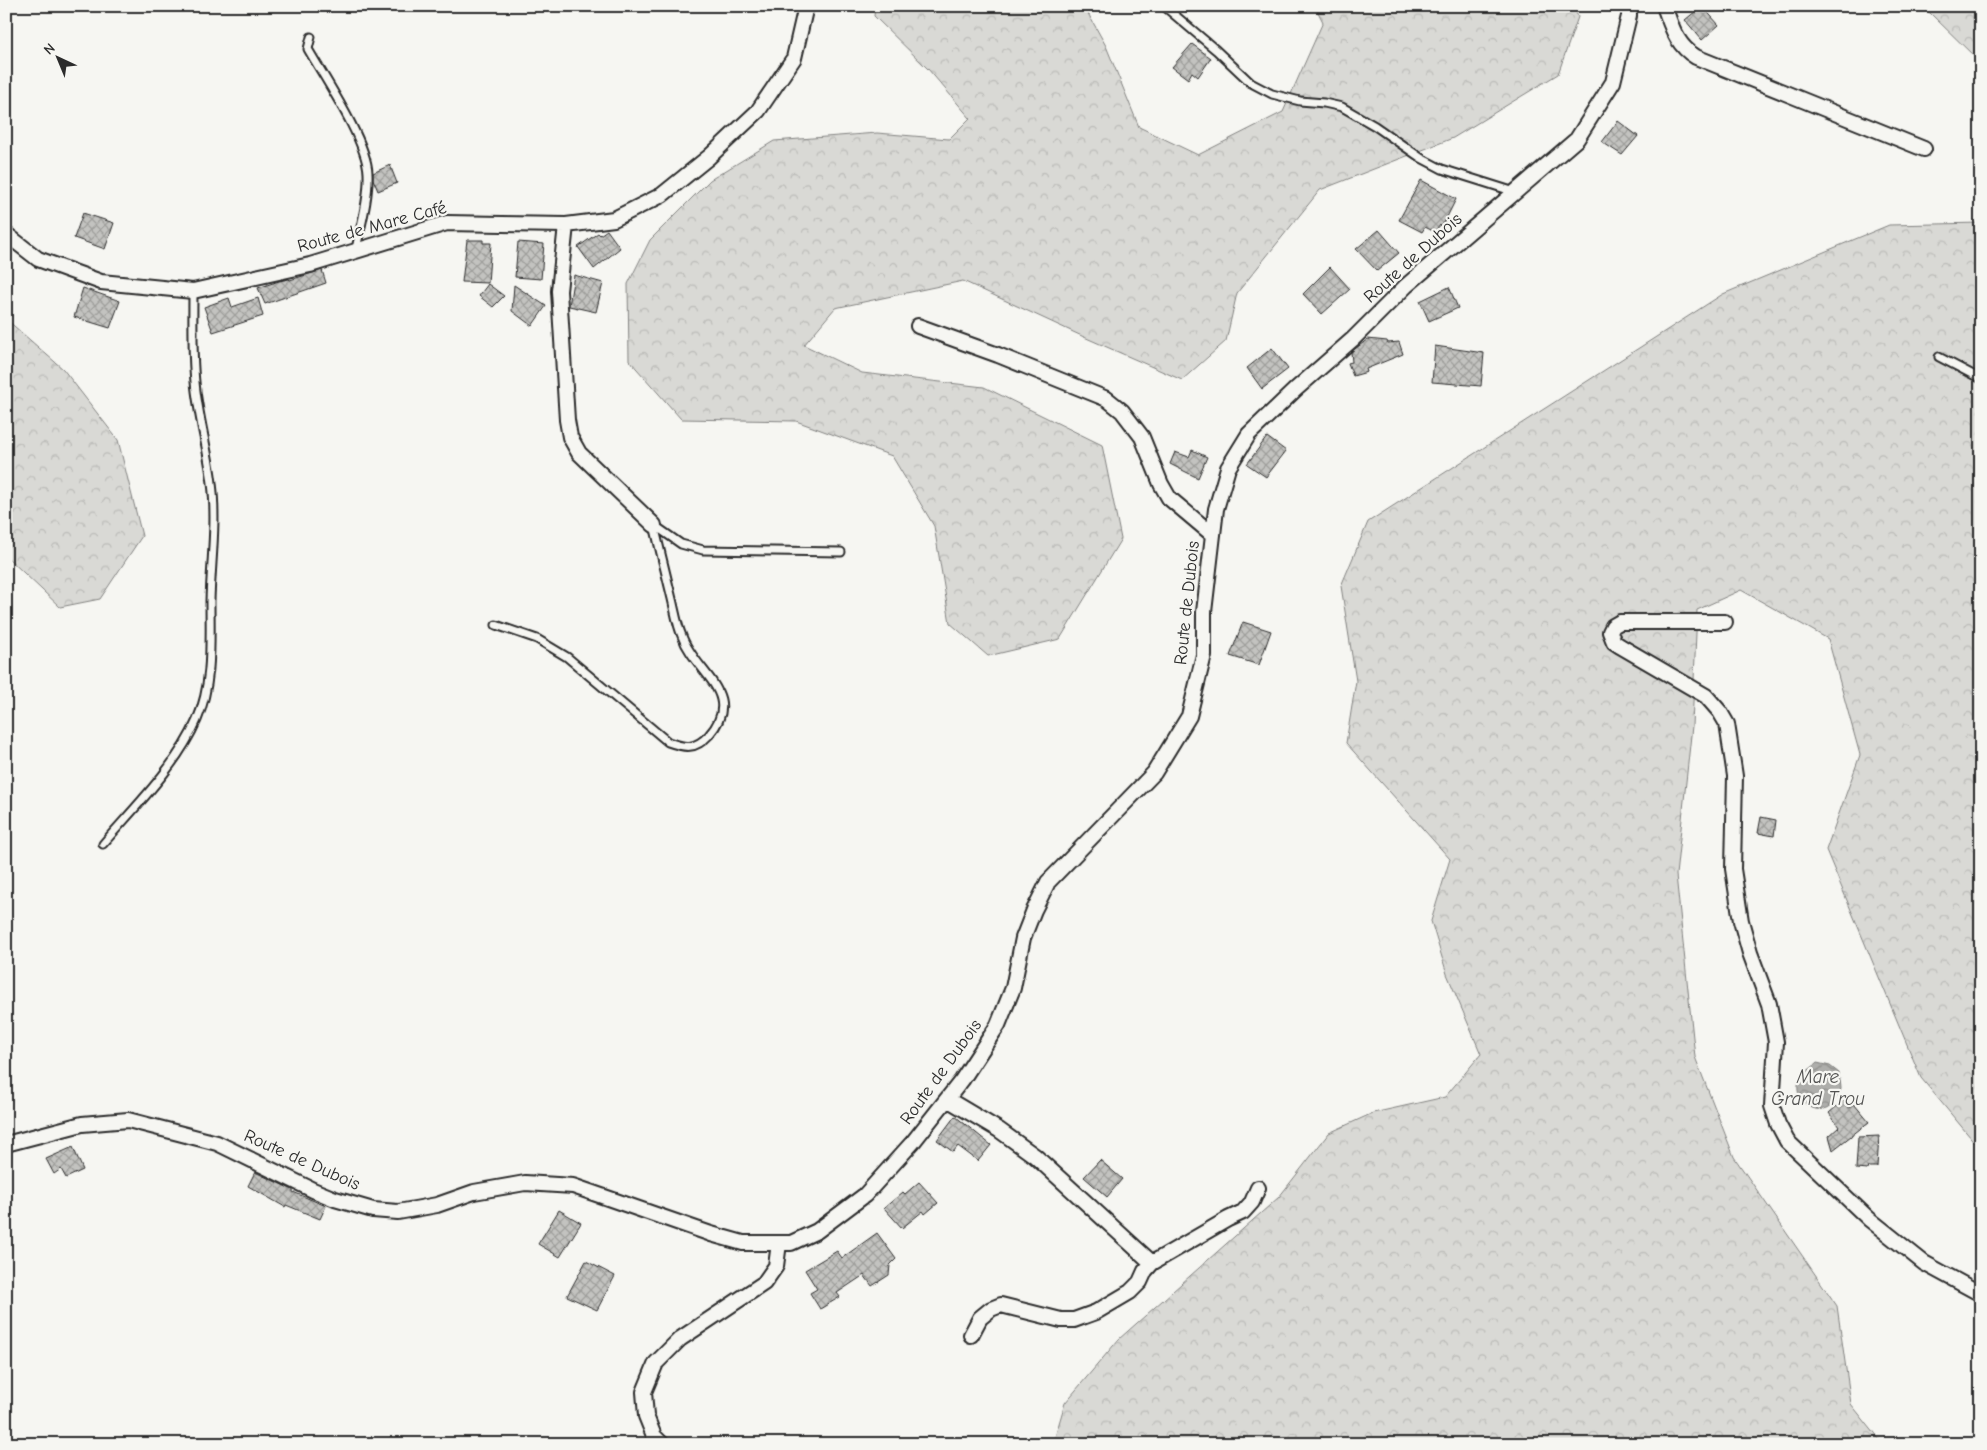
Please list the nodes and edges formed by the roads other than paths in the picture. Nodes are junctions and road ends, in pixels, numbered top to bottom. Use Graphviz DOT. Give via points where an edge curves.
graph roads {
  1 [pos="806,6"];
  2 [pos="1164,6"];
  3 [pos="1629,6"];
  4 [pos="1664,6"];
  5 [pos="311,37"];
  6 [pos="1924,149"];
  7 [pos="1515,192"];
  8 [pos="566,225"];
  9 [pos="6,234"];
  10 [pos="356,249"];
  11 [pos="193,291"];
  12 [pos="918,326"];
  13 [pos="1939,356"];
  14 [pos="1981,379"];
  15 [pos="654,525"];
  16 [pos="1213,535"];
  17 [pos="841,552"];
  18 [pos="1725,622"];
  19 [pos="496,624"];
  20 [pos="103,844"];
  21 [pos="947,1099"];
  22 [pos="6,1144"];
  23 [pos="1258,1188"];
  24 [pos="780,1243"];
  25 [pos="1152,1263"];
  26 [pos="1981,1294"];
  27 [pos="971,1335"];
  28 [pos="655,1441"];
  1 -- 8 [label="street, Route de Mare Café" via="794,58 758,111 709,158 662,195 614,219"];
  2 -- 7 [label="lane" via="1251,84 1272,94 1342,107 1442,169"];
  3 -- 7 [label="street, Route de Dubois" via="1614,82 1578,139"];
  4 -- 6 [label="street" via="1684,50 1696,57"];
  5 -- 10 [label="lane" via="308,49 357,136 365,157 367,192"];
  7 -- 16 [label="street, Route de Dubois" via="1406,286 1249,434 1228,468 1216,510"];
  8 -- 10 [label="street, Route de Mare Café" via="447,222"];
  8 -- 15 [label="street" via="559,291 570,437 579,453"];
  9 -- 11 [label="street, Route de Mare Café" via="38,259 101,282"];
  10 -- 11 [label="street, Route de Mare Café" via="310,265"];
  11 -- 20 [label="lane" via="195,384 212,484 214,524 210,660 206,690 196,721 167,770"];
  12 -- 16 [label="street" via="1107,399 1122,411 1142,438 1169,498"];
  13 -- 14 [label="lane"];
  15 -- 17 [label="lane" via="681,544 703,550"];
  15 -- 19 [label="lane" via="682,638 718,689 722,709 718,724 702,742 685,748 668,742 567,657 537,639"];
  16 -- 21 [label="street, Route de Dubois" via="1204,612 1204,655 1188,716 1154,772 1048,882 1024,938 1013,988 998,1025"];
  18 -- 26 [label="street" via="1620,622 1610,632 1614,642 1620,646 1706,696 1727,724 1735,776 1733,869 1741,921 1769,1004 1776,1042 1772,1106 1778,1124 1787,1141 1869,1219 1924,1263"];
  21 -- 24 [label="street, Route de Dubois" via="865,1195 817,1231 791,1243"];
  21 -- 25 [label="street" via="1035,1156"];
  22 -- 24 [label="street, Route de Dubois" via="82,1124 128,1120 217,1143 313,1190 374,1210 398,1212 437,1205 474,1192 525,1183 573,1186 743,1243"];
  23 -- 25 [label="street" via="1243,1212"];
  24 -- 28 [label="street" via="776,1266 764,1283 680,1339 656,1363 644,1392 646,1416"];
  25 -- 27 [label="street" via="1130,1292 1096,1312 1074,1320 1061,1320 1001,1305 980,1318"];
}
